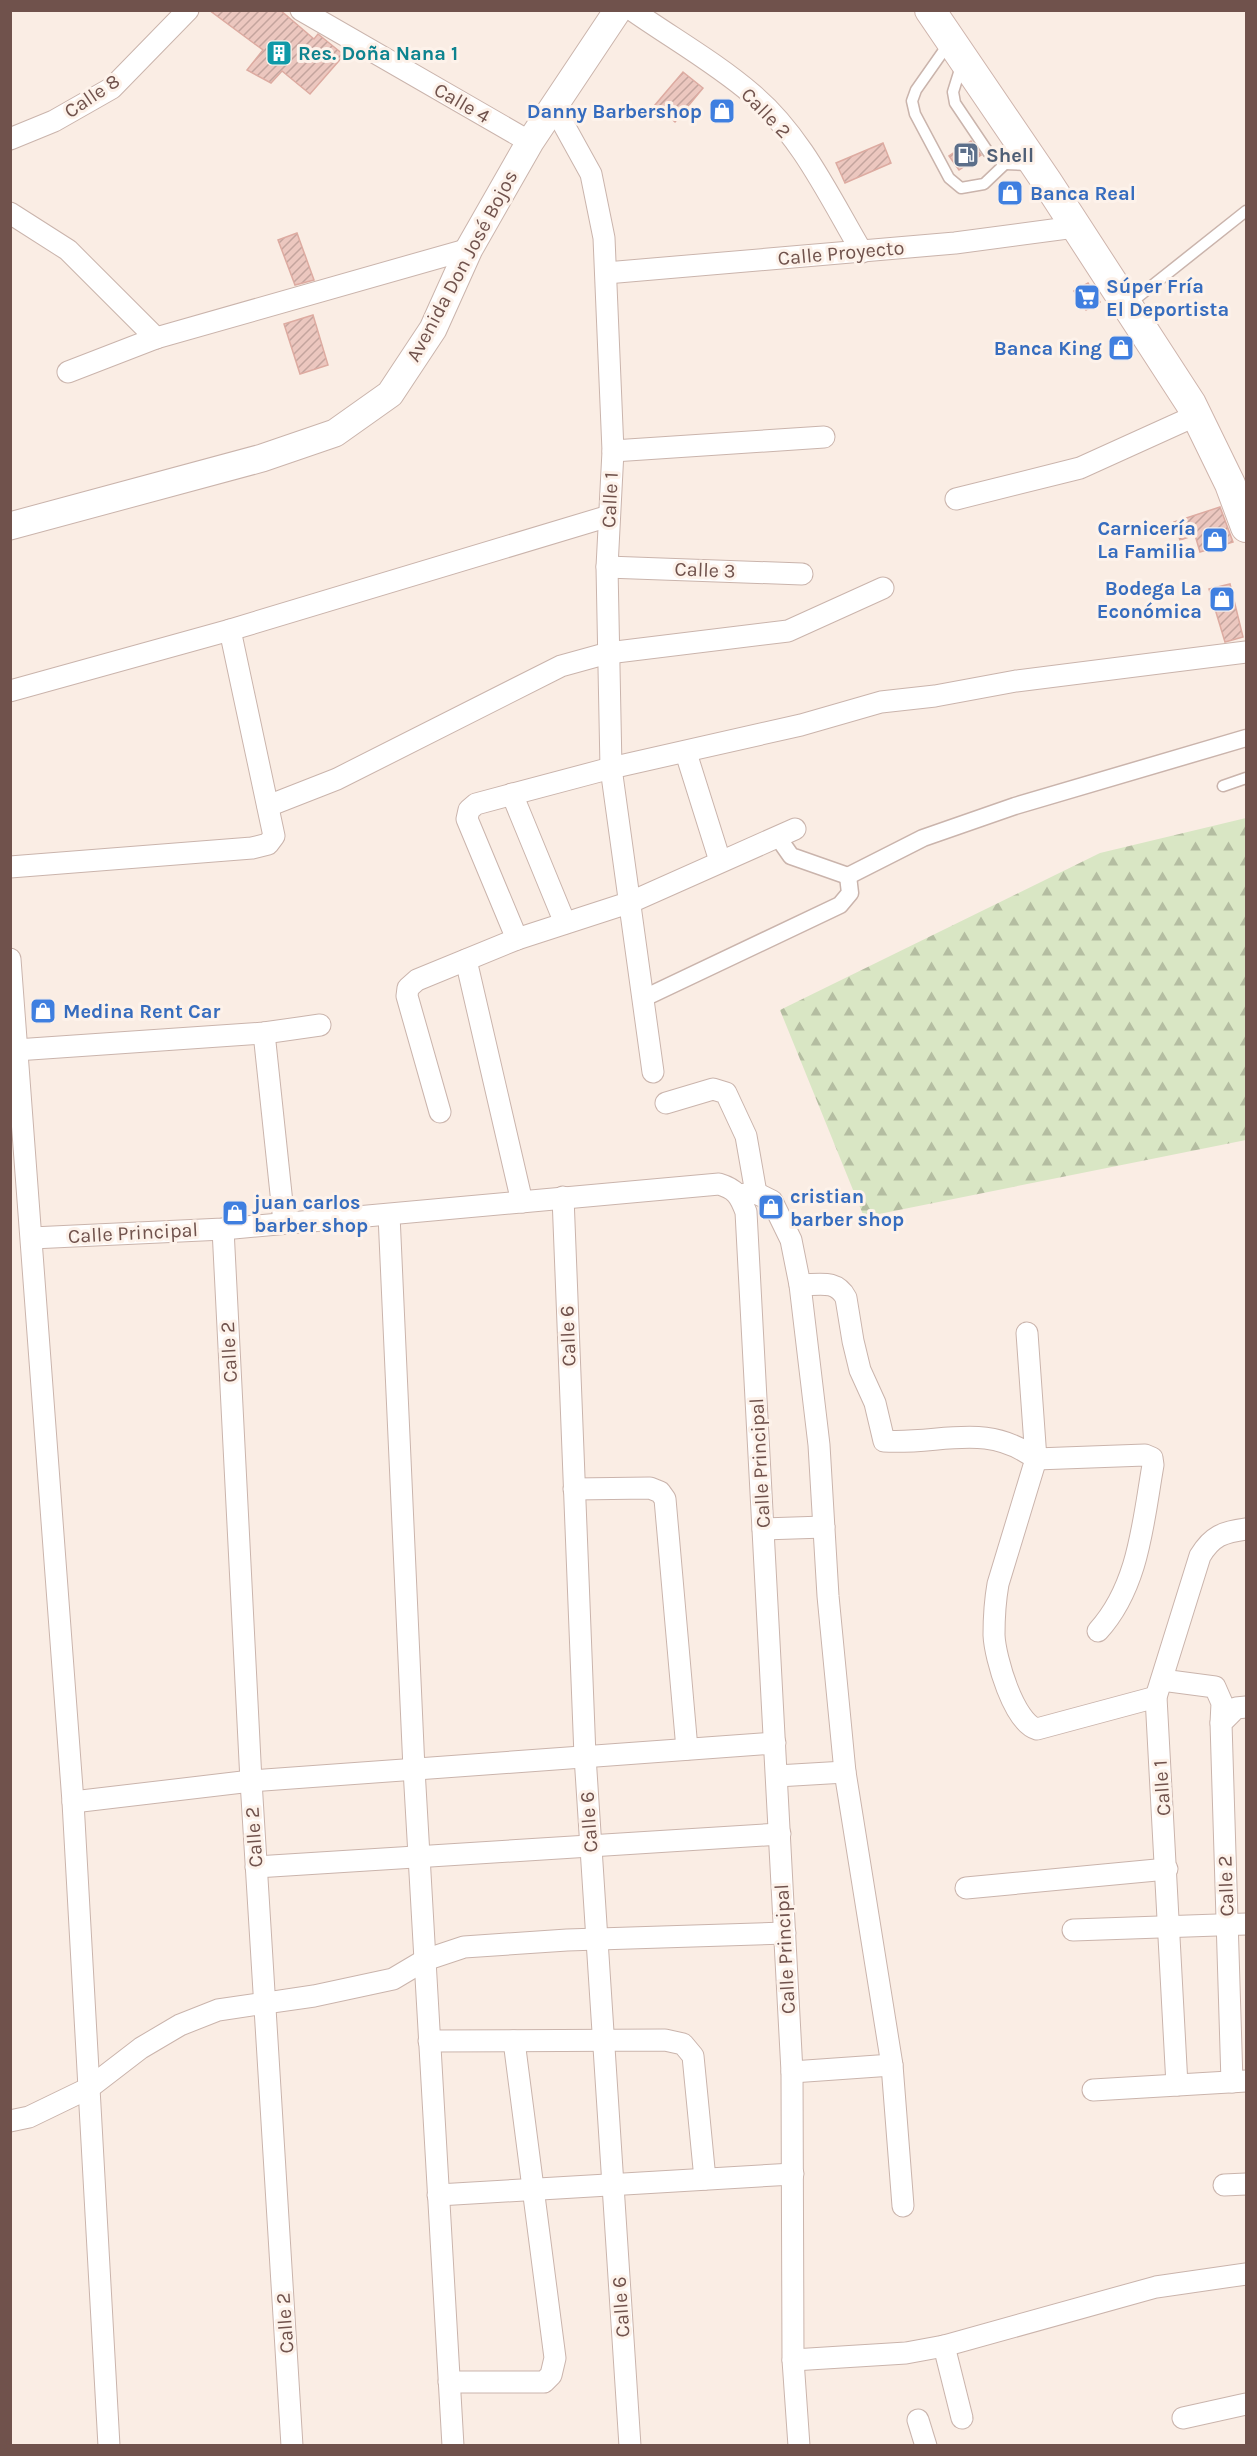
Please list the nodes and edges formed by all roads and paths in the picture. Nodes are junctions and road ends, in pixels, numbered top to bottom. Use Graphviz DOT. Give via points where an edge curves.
graph roads {
  1 [pos="188,10"];
  2 [pos="301,10"];
  3 [pos="618,10"];
  4 [pos="632,10"];
  5 [pos="930,10"];
  6 [pos="957,50"];
  7 [pos="554,108"];
  8 [pos="10,139"];
  9 [pos="530,142"];
  10 [pos="1005,164"];
  11 [pos="1036,166"];
  12 [pos="1246,211"];
  13 [pos="10,213"];
  14 [pos="1075,227"];
  15 [pos="469,249"];
  16 [pos="862,252"];
  17 [pos="606,273"];
  18 [pos="1128,305"];
  19 [pos="156,338"];
  20 [pos="68,372"];
  21 [pos="1197,415"];
  22 [pos="824,437"];
  23 [pos="613,451"];
  24 [pos="957,499"];
  25 [pos="609,516"];
  26 [pos="10,526"];
  27 [pos="1246,527"];
  28 [pos="607,567"];
  29 [pos="802,574"];
  30 [pos="883,588"];
  31 [pos="230,630"];
  32 [pos="1246,651"];
  33 [pos="608,653"];
  34 [pos="10,691"];
  35 [pos="1246,738"];
  36 [pos="686,753"];
  37 [pos="611,768"];
  38 [pos="1246,778"];
  39 [pos="1223,786"];
  40 [pos="512,794"];
  41 [pos="268,806"];
  42 [pos="786,833"];
  43 [pos="720,861"];
  44 [pos="10,867"];
  45 [pos="848,876"];
  46 [pos="631,902"];
  47 [pos="565,923"];
  48 [pos="517,939"];
  49 [pos="10,959"];
  50 [pos="466,960"];
  51 [pos="642,999"];
  52 [pos="320,1025"];
  53 [pos="264,1033"];
  54 [pos="16,1050"];
  55 [pos="653,1072"];
  56 [pos="666,1103"];
  57 [pos="440,1112"];
  58 [pos="748,1194"];
  59 [pos="563,1197"];
  60 [pos="522,1202"];
  61 [pos="388,1215"];
  62 [pos="284,1222"];
  63 [pos="223,1229"];
  64 [pos="32,1238"];
  65 [pos="800,1285"];
  66 [pos="1027,1333"];
  67 [pos="1036,1459"];
  68 [pos="574,1489"];
  69 [pos="824,1527"];
  70 [pos="763,1529"];
  71 [pos="1246,1529"];
  72 [pos="1098,1631"];
  73 [pos="1159,1689"];
  74 [pos="1246,1707"];
  75 [pos="1221,1723"];
  76 [pos="775,1743"];
  77 [pos="687,1749"];
  78 [pos="585,1756"];
  79 [pos="414,1769"];
  80 [pos="845,1772"];
  81 [pos="777,1776"];
  82 [pos="251,1781"];
  83 [pos="73,1802"];
  84 [pos="780,1834"];
  85 [pos="591,1846"];
  86 [pos="421,1857"];
  87 [pos="256,1867"];
  88 [pos="1167,1869"];
  89 [pos="966,1888"];
  90 [pos="1237,1925"];
  91 [pos="1170,1926"];
  92 [pos="1073,1930"];
  93 [pos="785,1933"];
  94 [pos="597,1939"];
  95 [pos="425,1960"];
  96 [pos="264,2003"];
  97 [pos="1239,2024"];
  98 [pos="429,2041"];
  99 [pos="514,2041"];
  100 [pos="603,2041"];
  101 [pos="892,2065"];
  102 [pos="792,2072"];
  103 [pos="1239,2082"];
  104 [pos="1177,2085"];
  105 [pos="89,2088"];
  106 [pos="1093,2090"];
  107 [pos="10,2121"];
  108 [pos="793,2174"];
  109 [pos="705,2179"];
  110 [pos="613,2184"];
  111 [pos="1246,2184"];
  112 [pos="1224,2185"];
  113 [pos="532,2189"];
  114 [pos="438,2195"];
  115 [pos="903,2206"];
  116 [pos="1246,2274"];
  117 [pos="944,2346"];
  118 [pos="793,2360"];
  119 [pos="449,2382"];
  120 [pos="1246,2404"];
  121 [pos="962,2418"];
  122 [pos="1183,2418"];
  123 [pos="918,2420"];
  124 [pos="109,2445"];
  125 [pos="292,2445"];
  126 [pos="453,2445"];
  127 [pos="630,2445"];
  128 [pos="799,2445"];
  129 [pos="926,2445"];
  1 -- 8 [label="street, Calle 8" via="112,88 54,121"];
  2 -- 9 [label="street, Calle 4"];
  3 -- 7 [label="street, Avenida Don José Bojos"];
  4 -- 16 [label="street, Calle 2" via="753,94 784,127 809,163"];
  5 -- 6 [label="main road"];
  6 -- 10 [label="lane" via="955,103 988,152"];
  6 -- 10 [label="lane" via="916,90 912,102 915,114 949,178 960,188 984,184"];
  6 -- 11 [label="main road"];
  7 -- 9 [label="street, Avenida Don José Bojos"];
  7 -- 17 [label="street, Calle 1" via="591,174 600,207"];
  9 -- 15 [label="street, Avenida Don José Bojos"];
  10 -- 11 [label="lane"];
  11 -- 14 [label="main road"];
  12 -- 18 [label="lane"];
  13 -- 19 [label="street" via="68,250"];
  14 -- 16 [label="street, Calle Proyecto"];
  14 -- 18 [label="main road"];
  15 -- 19 [label="street"];
  15 -- 26 [label="street, Avenida Don José Bojos" via="433,329 390,394 336,433 251,461"];
  16 -- 17 [label="street, Calle Proyecto"];
  17 -- 23 [label="street, Calle 1"];
  18 -- 21 [label="main road"];
  19 -- 20 [label="street"];
  21 -- 24 [label="street" via="1080,468"];
  21 -- 27 [label="main road"];
  22 -- 23 [label="street"];
  23 -- 25 [label="street, Calle 1"];
  25 -- 28 [label="street, Calle 1"];
  25 -- 31 [label="street"];
  28 -- 29 [label="street, Calle 3"];
  28 -- 33 [label="street, Calle 1"];
  30 -- 33 [label="street" via="788,631"];
  31 -- 34 [label="street"];
  31 -- 41 [label="street"];
  32 -- 36 [label="street" via="881,702"];
  33 -- 37 [label="street, Calle 1"];
  33 -- 41 [label="street" via="561,666 338,779"];
  35 -- 45 [label="street" via="1015,806 923,838"];
  36 -- 37 [label="street"];
  36 -- 43 [label="street"];
  37 -- 40 [label="street"];
  37 -- 46 [label="street, Calle 1"];
  38 -- 39 [label="lane"];
  40 -- 47 [label="street"];
  40 -- 48 [label="street" via="476,804 467,819"];
  41 -- 44 [label="street" via="274,836 268,844 252,848"];
  42 -- 43 [label="street"];
  42 -- 45 [label="street" via="791,856"];
  43 -- 46 [label="street"];
  45 -- 51 [label="street" via="850,893 840,904"];
  46 -- 47 [label="street"];
  46 -- 51 [label="street, Calle 1"];
  47 -- 48 [label="street"];
  48 -- 50 [label="street"];
  49 -- 54 [label="street"];
  50 -- 57 [label="street" via="417,980 408,988"];
  50 -- 60 [label="street"];
  51 -- 55 [label="street, Calle 1"];
  52 -- 53 [label="street"];
  53 -- 54 [label="street"];
  53 -- 62 [label="street"];
  54 -- 64 [label="street"];
  56 -- 58 [label="street" via="712,1089 726,1093 746,1137"];
  58 -- 59 [label="street, Calle Principal" via="719,1184"];
  58 -- 65 [label="street" via="772,1201 791,1240"];
  58 -- 70 [label="street, Calle Principal"];
  59 -- 60 [label="street, Calle Principal"];
  59 -- 68 [label="street, Calle 6"];
  60 -- 61 [label="street, Calle Principal"];
  61 -- 62 [label="street, Calle Principal"];
  61 -- 79 [label="street"];
  62 -- 63 [label="street, Calle Principal"];
  63 -- 64 [label="street, Calle Principal"];
  63 -- 82 [label="street, Calle 2"];
  64 -- 83 [label="street"];
  65 -- 67 [label="street" via="834,1284 846,1298 860,1370 875,1403 884,1440 996,1438 1021,1447"];
  65 -- 69 [label="street" via="819,1445"];
  66 -- 67 [label="street"];
  67 -- 72 [label="street" via="1145,1455 1152,1458 1137,1560"];
  67 -- 73 [label="street" via="995,1601 997,1655 1020,1715 1037,1729"];
  68 -- 77 [label="street" via="650,1488 665,1499"];
  68 -- 78 [label="street, Calle 6"];
  69 -- 70 [label="street"];
  69 -- 80 [label="street"];
  70 -- 76 [label="street, Calle Principal"];
  71 -- 73 [label="street, Calle 1" via="1222,1532 1200,1556"];
  73 -- 75 [label="street, Calle 2" via="1215,1687 1222,1702"];
  73 -- 88 [label="street, Calle 1"];
  74 -- 75 [label="street" via="1236,1708"];
  75 -- 90 [label="street, Calle 2"];
  76 -- 77 [label="street"];
  76 -- 81 [label="street, Calle Principal"];
  77 -- 78 [label="street"];
  78 -- 79 [label="street"];
  78 -- 85 [label="street, Calle 6"];
  79 -- 82 [label="street"];
  79 -- 86 [label="street"];
  80 -- 81 [label="street"];
  80 -- 101 [label="street"];
  81 -- 84 [label="street, Calle Principal"];
  82 -- 83 [label="street"];
  82 -- 87 [label="street, Calle 2"];
  83 -- 105 [label="street"];
  84 -- 85 [label="street"];
  84 -- 93 [label="street, Calle Principal"];
  85 -- 86 [label="street"];
  85 -- 94 [label="street, Calle 6"];
  86 -- 87 [label="street"];
  86 -- 95 [label="street"];
  87 -- 96 [label="street, Calle 2"];
  88 -- 89 [label="street"];
  88 -- 91 [label="street, Calle 1"];
  90 -- 91 [label="street"];
  90 -- 97 [label="street, Calle 2"];
  91 -- 92 [label="street"];
  91 -- 104 [label="street, Calle 1"];
  93 -- 94 [label="street"];
  93 -- 102 [label="street, Calle Principal"];
  94 -- 95 [label="street" via="464,1947"];
  94 -- 100 [label="street, Calle 6"];
  95 -- 96 [label="street" via="393,1979"];
  95 -- 98 [label="street"];
  96 -- 105 [label="street" via="218,2010 180,2025 141,2048"];
  96 -- 125 [label="street, Calle 2"];
  97 -- 103 [label="street, Calle 2"];
  98 -- 99 [label="street"];
  98 -- 114 [label="street"];
  99 -- 100 [label="street"];
  99 -- 113 [label="street"];
  100 -- 109 [label="street" via="664,2040 683,2043 690,2049"];
  100 -- 110 [label="street, Calle 6"];
  101 -- 102 [label="street"];
  101 -- 115 [label="street"];
  102 -- 108 [label="street, Calle Principal"];
  103 -- 104 [label="street"];
  104 -- 106 [label="street"];
  105 -- 107 [label="street" via="29,2117"];
  105 -- 124 [label="street"];
  108 -- 109 [label="street"];
  108 -- 118 [label="street, Calle Principal"];
  109 -- 110 [label="street"];
  110 -- 113 [label="street"];
  110 -- 127 [label="street, Calle 6"];
  111 -- 112 [label="street"];
  113 -- 114 [label="street"];
  113 -- 119 [label="street" via="555,2358 551,2375 544,2382"];
  114 -- 119 [label="street"];
  116 -- 117 [label="street" via="1156,2287"];
  117 -- 118 [label="street" via="906,2353"];
  117 -- 121 [label="street"];
  118 -- 128 [label="street, Calle Principal"];
  119 -- 126 [label="street"];
  120 -- 122 [label="street"];
  123 -- 129 [label="street"];
}
